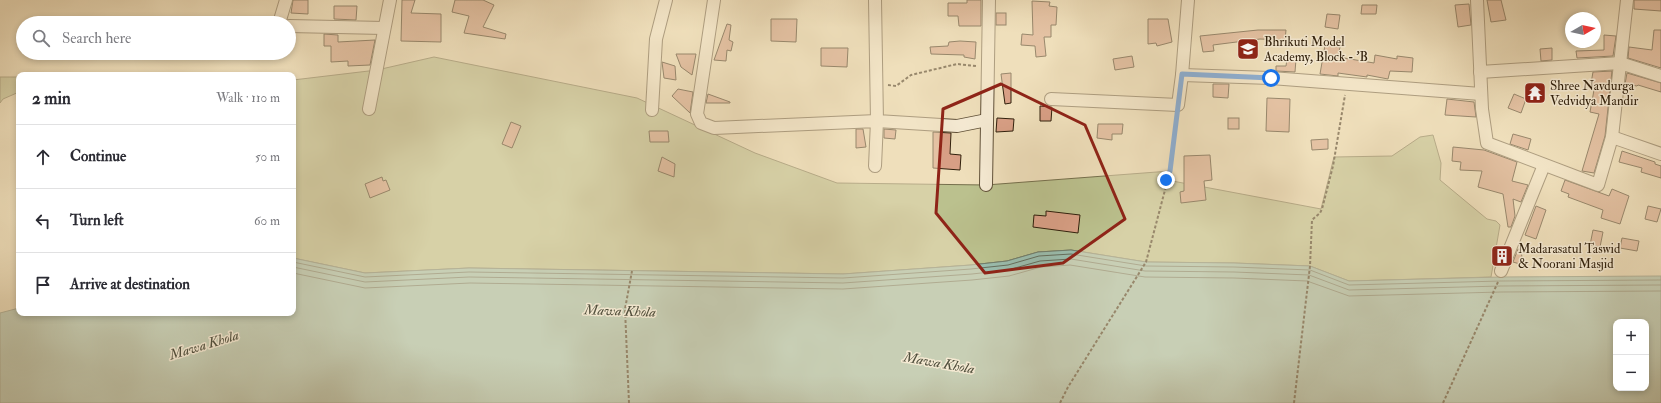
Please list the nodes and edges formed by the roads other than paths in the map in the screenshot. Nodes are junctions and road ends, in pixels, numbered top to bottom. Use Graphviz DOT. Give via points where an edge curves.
graph roads {
  1 [pos="286,0"];
  2 [pos="390,0"];
  3 [pos="666,0"];
  4 [pos="714,0"];
  5 [pos="875,0"];
  6 [pos="989,0"];
  7 [pos="1188,0"];
  8 [pos="1477,0"];
  9 [pos="1626,0"];
  10 [pos="281,16"];
  11 [pos="296,26"];
  12 [pos="384,28"];
  13 [pos="1620,63"];
  14 [pos="1480,72"];
  15 [pos="1182,74"];
  16 [pos="1661,76"];
  17 [pos="1482,94"];
  18 [pos="1051,99"];
  19 [pos="369,109"];
  20 [pos="652,110"];
  21 [pos="987,120"];
  22 [pos="877,121"];
  23 [pos="1612,137"];
  24 [pos="1661,154"];
  25 [pos="1544,165"];
  26 [pos="875,166"];
  27 [pos="986,185"];
  28 [pos="1501,274"];
  1 -- 10 [label="street"];
  2 -- 12 [label="street"];
  3 -- 20 [label="street" via="656,39"];
  4 -- 22 [label="street" via="697,114 701,123 714,128"];
  5 -- 22 [label="street"];
  6 -- 21 [label="street"];
  7 -- 15 [label="street"];
  8 -- 14 [label="street"];
  9 -- 13 [label="street"];
  11 -- 12 [label="street"];
  12 -- 19 [label="street"];
  13 -- 14 [label="street"];
  13 -- 16 [label="street"];
  13 -- 23 [label="street"];
  14 -- 17 [label="street"];
  15 -- 17 [label="street"];
  15 -- 18 [label="street" via="1178,104"];
  17 -- 25 [label="street" via="1487,143"];
  21 -- 22 [label="street" via="957,126"];
  21 -- 27 [label="street"];
  22 -- 26 [label="street"];
  23 -- 24 [label="street"];
  23 -- 25 [label="street" via="1598,185"];
  25 -- 28 [label="street"];
}
